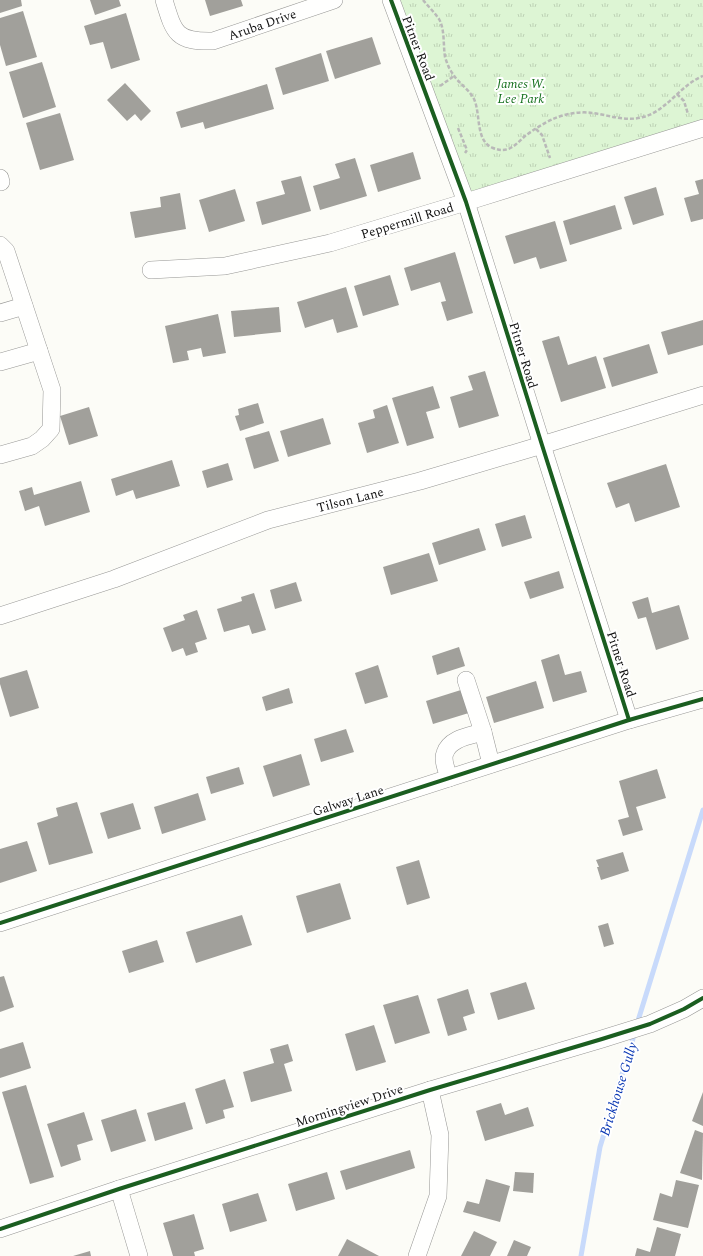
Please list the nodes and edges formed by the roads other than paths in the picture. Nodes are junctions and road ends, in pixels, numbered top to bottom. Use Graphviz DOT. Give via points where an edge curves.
graph roads {
  1 [pos="164,0"];
  2 [pos="334,0"];
  3 [pos="391,0"];
  4 [pos="703,128"];
  5 [pos="466,202"];
  6 [pos="0,245"];
  7 [pos="5,264"];
  8 [pos="151,270"];
  9 [pos="24,306"];
  10 [pos="0,313"];
  11 [pos="39,351"];
  12 [pos="0,362"];
  13 [pos="703,395"];
  14 [pos="542,445"];
  15 [pos="0,455"];
  16 [pos="0,616"];
  17 [pos="466,680"];
  18 [pos="703,699"];
  19 [pos="629,720"];
  20 [pos="483,732"];
  21 [pos="491,764"];
  22 [pos="449,778"];
  23 [pos="0,923"];
  24 [pos="703,998"];
  25 [pos="430,1090"];
  26 [pos="119,1189"];
  27 [pos="0,1229"];
  28 [pos="139,1256"];
  29 [pos="417,1256"];
  1 -- 2 [label="street, Aruba Drive" via="171,23 182,37 195,41 213,40"];
  3 -- 5 [label="street, Pitner Road"];
  4 -- 5 [label="street, Peppermill Road"];
  5 -- 8 [label="street, Peppermill Road" via="330,243 225,266"];
  5 -- 14 [label="street, Pitner Road"];
  6 -- 7 [label="street" via="6,251"];
  7 -- 9 [label="street"];
  9 -- 10 [label="street"];
  9 -- 11 [label="street"];
  11 -- 12 [label="street"];
  11 -- 15 [label="street" via="52,390 51,429 42,440 32,446"];
  13 -- 14 [label="street, Tilson Lane"];
  14 -- 16 [label="street, Tilson Lane" via="420,481 268,520 114,579"];
  14 -- 19 [label="street, Pitner Road"];
  17 -- 20 [label="street"];
  18 -- 19 [label="street, Galway Lane"];
  19 -- 21 [label="street, Galway Lane"];
  20 -- 21 [label="street"];
  20 -- 22 [label="street" via="451,743 444,753"];
  21 -- 22 [label="street, Galway Lane"];
  22 -- 23 [label="street, Galway Lane"];
  24 -- 25 [label="street, Morningview Drive" via="650,1024"];
  25 -- 26 [label="street, Morningview Drive"];
  25 -- 29 [label="street" via="440,1135 438,1196"];
  26 -- 27 [label="street, Morningview Drive"];
  26 -- 28 [label="street"];
}
